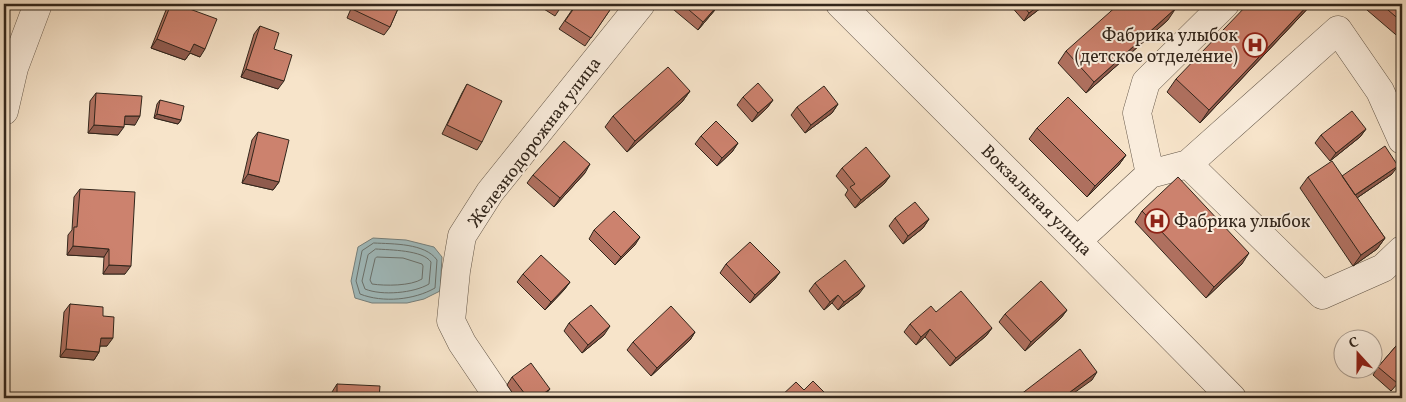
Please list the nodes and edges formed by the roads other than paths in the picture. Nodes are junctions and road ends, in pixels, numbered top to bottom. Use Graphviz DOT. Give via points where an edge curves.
graph roads {
  1 [pos="38,4"];
  2 [pos="641,4"];
  3 [pos="840,4"];
  4 [pos="1225,4"];
  5 [pos="4,111"];
  6 [pos="1402,140"];
  7 [pos="1188,164"];
  8 [pos="1150,174"];
  9 [pos="1077,241"];
  10 [pos="1402,250"];
  11 [pos="498,398"];
  12 [pos="1232,398"];
  1 -- 5 [label="street" via="14,68"];
  2 -- 11 [label="street, Железнодорожная улица" via="490,192 462,236 451,321"];
  3 -- 9 [label="street, Вокзальная улица"];
  4 -- 8 [label="street" via="1146,82 1137,114"];
  6 -- 7 [label="street" via="1380,91 1338,30"];
  7 -- 8 [label="street"];
  7 -- 10 [label="street" via="1322,294 1383,268"];
  8 -- 9 [label="street"];
  9 -- 12 [label="street, Вокзальная улица"];
}
